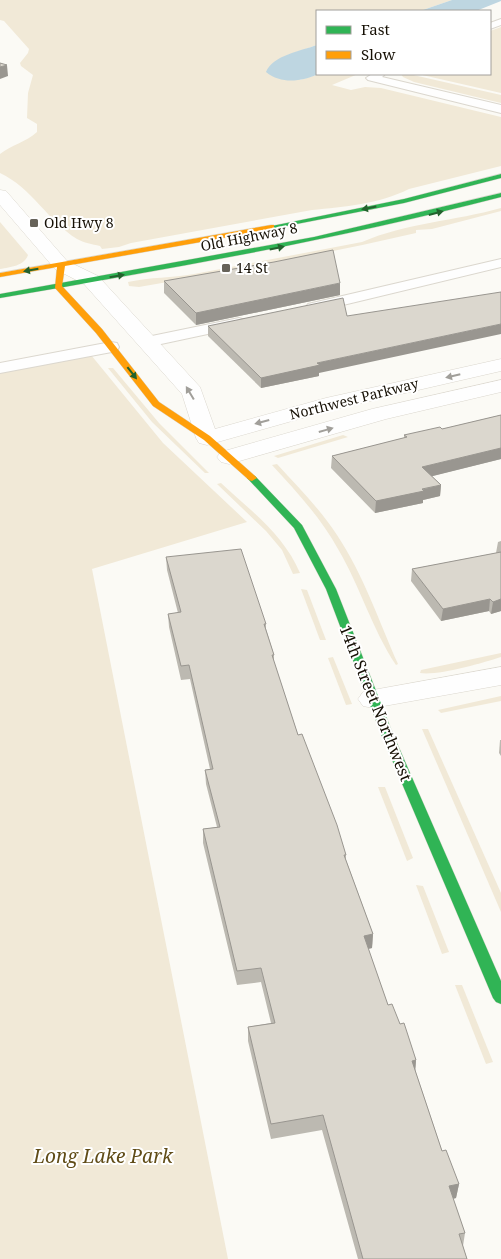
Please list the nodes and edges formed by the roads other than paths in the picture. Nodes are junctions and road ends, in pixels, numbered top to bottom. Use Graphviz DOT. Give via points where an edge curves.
graph roads {
  1 [pos="378,75"];
  2 [pos="501,109"];
  3 [pos="501,176"];
  4 [pos="0,195"];
  5 [pos="501,195"];
  6 [pos="501,264"];
  7 [pos="62,265"];
  8 [pos="0,275"];
  9 [pos="91,280"];
  10 [pos="58,286"];
  11 [pos="0,296"];
  12 [pos="295,311"];
  13 [pos="258,319"];
  14 [pos="147,342"];
  15 [pos="111,347"];
  16 [pos="501,365"];
  17 [pos="0,368"];
  18 [pos="501,386"];
  19 [pos="207,438"];
  20 [pos="229,457"];
  21 [pos="501,676"];
  22 [pos="373,699"];
  23 [pos="501,998"];
  1 -- 2 [label="lane" via="372,78"];
  3 -- 7 [label="street, Old Highway 8, one-way" via="404,201 252,232"];
  4 -- 7 [label="street"];
  9 -- 5 [label="street, Old Highway 8, one-way" via="392,224"];
  6 -- 12 [label="lane"];
  7 -- 8 [label="street, Old Highway 8, one-way"];
  7 -- 9 [label="street"];
  7 -- 10 [label="street"];
  9 -- 10 [label="street, Old Highway 8"];
  9 -- 14 [label="street"];
  10 -- 11 [label="street, Old Highway 8"];
  10 -- 15 [label="street, 14th Street Northwest"];
  13 -- 14 [label="lane"];
  14 -- 15 [label="street"];
  19 -- 14 [label="street, one-way" via="192,392"];
  15 -- 17 [label="lane"];
  15 -- 19 [label="street, 14th Street Northwest, one-way" via="156,404"];
  16 -- 19 [label="street, Northwest Parkway, one-way" via="326,405"];
  20 -- 18 [label="street, Northwest Parkway, one-way" via="380,414"];
  19 -- 20 [label="street, 14th Street Northwest"];
  20 -- 22 [label="street, 14th Street Northwest" via="298,526 331,589"];
  21 -- 22 [label="street"];
  22 -- 23 [label="street, 14th Street Northwest"];
}
